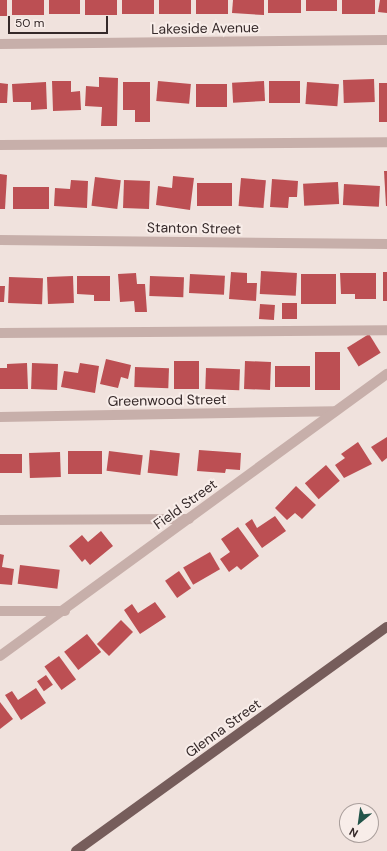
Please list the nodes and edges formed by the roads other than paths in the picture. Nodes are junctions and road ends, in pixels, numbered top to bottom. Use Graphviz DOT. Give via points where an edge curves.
graph roads {
  1 [pos="387,40"];
  2 [pos="0,44"];
  3 [pos="387,142"];
  4 [pos="0,145"];
  5 [pos="0,240"];
  6 [pos="387,244"];
  7 [pos="387,330"];
  8 [pos="0,333"];
  9 [pos="387,374"];
  10 [pos="335,411"];
  11 [pos="0,416"];
  12 [pos="189,519"];
  13 [pos="0,520"];
  14 [pos="0,611"];
  15 [pos="65,611"];
  16 [pos="387,627"];
  17 [pos="0,656"];
  18 [pos="76,851"];
  1 -- 2 [label="street, Lakeside Avenue"];
  3 -- 4 [label="street"];
  5 -- 6 [label="street, Stanton Street"];
  7 -- 8 [label="street"];
  9 -- 10 [label="street, Field Street"];
  10 -- 11 [label="street, Greenwood Street"];
  10 -- 12 [label="street, Field Street"];
  12 -- 13 [label="street"];
  12 -- 15 [label="street, Field Street"];
  14 -- 15 [label="street"];
  15 -- 17 [label="street, Field Street"];
  16 -- 18 [label="main road, Glenna Street"];
}
